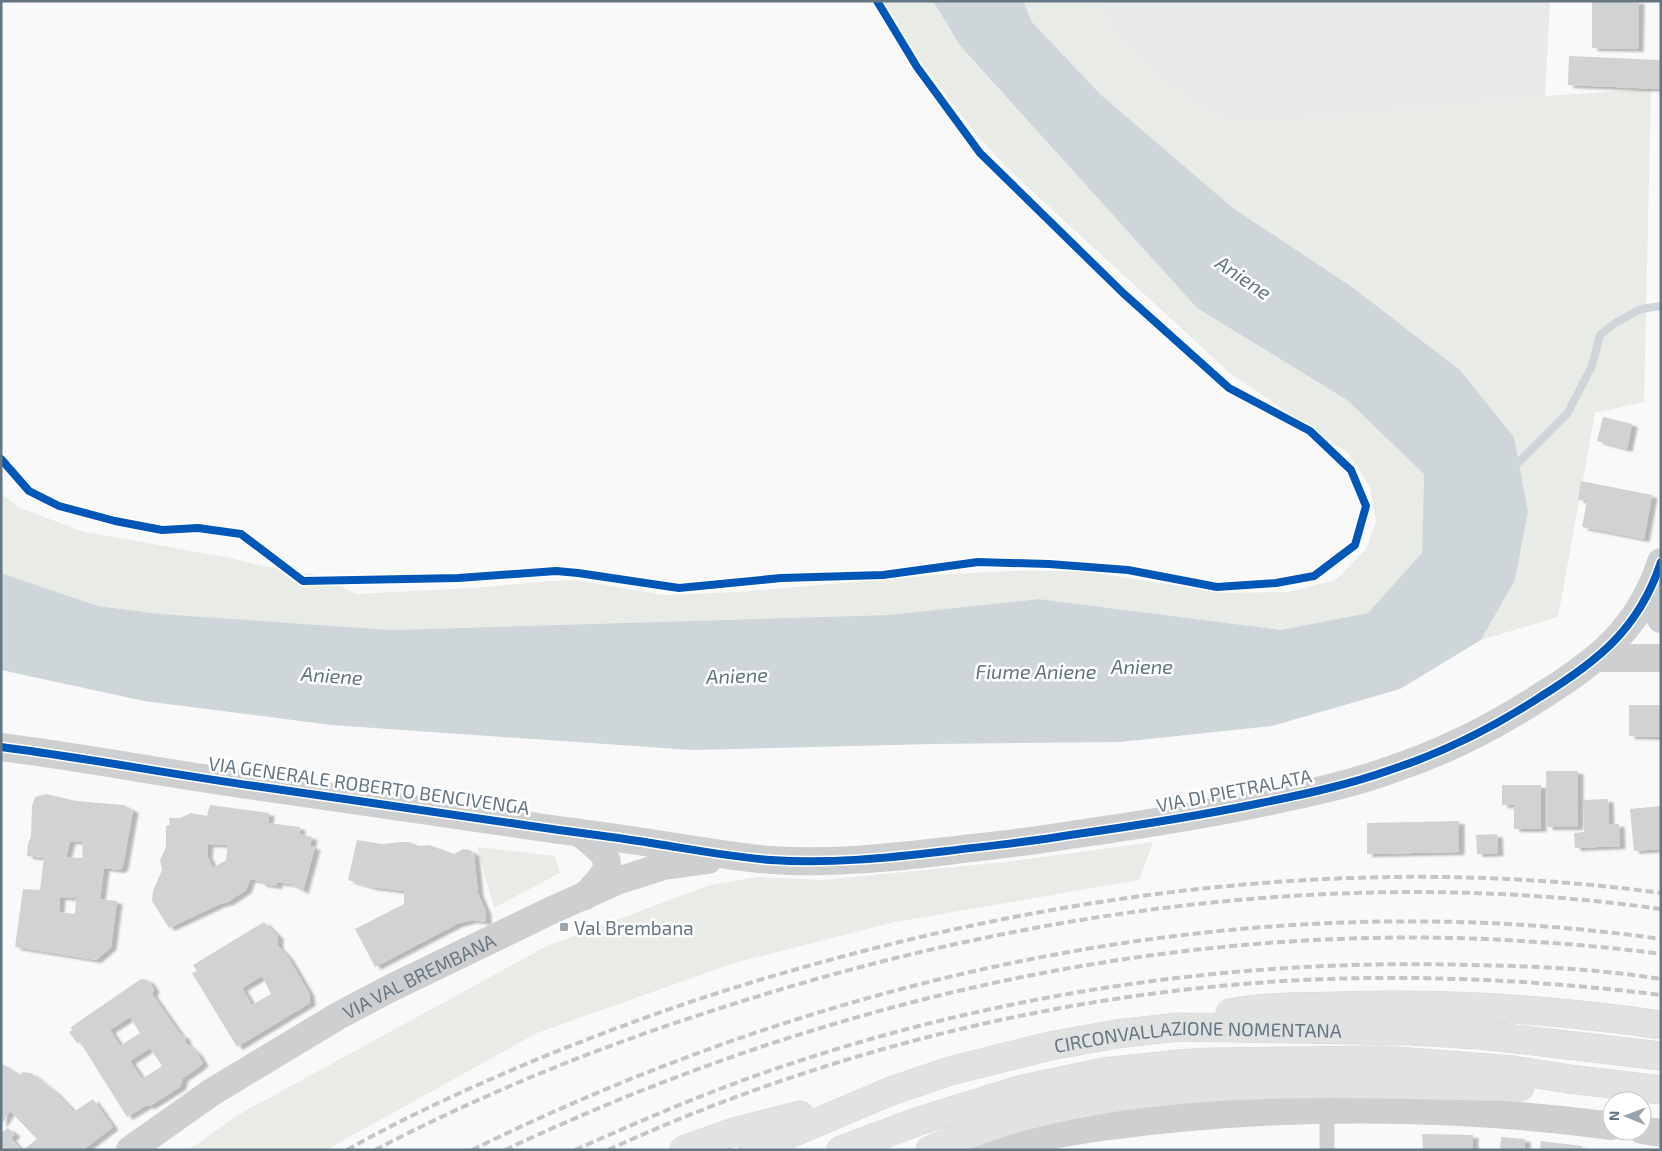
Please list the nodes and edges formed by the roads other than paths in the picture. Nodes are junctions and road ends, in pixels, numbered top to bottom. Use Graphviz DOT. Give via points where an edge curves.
graph roads {
  1 [pos="1661,562"];
  2 [pos="1651,589"];
  3 [pos="1661,619"];
  4 [pos="1597,658"];
  5 [pos="1661,658"];
  6 [pos="1,747"];
  7 [pos="580,833"];
  8 [pos="731,856"];
  9 [pos="585,896"];
  10 [pos="1661,1025"];
  11 [pos="1178,1027"];
  12 [pos="1661,1056"];
  13 [pos="1654,1089"];
  14 [pos="891,1092"];
  15 [pos="1327,1110"];
  16 [pos="1602,1125"];
  17 [pos="687,1149"];
  18 [pos="130,1150"];
  19 [pos="752,1150"];
  20 [pos="841,1150"];
  21 [pos="930,1150"];
  22 [pos="979,1150"];
  23 [pos="1327,1150"];
  1 -- 2 [label="street, VIA DI PIETRALATA"];
  2 -- 3 [label="street"];
  2 -- 4 [label="street, VIA DI PIETRALATA" via="1628,624"];
  4 -- 5 [label="street"];
  4 -- 8 [label="street, VIA DI PIETRALATA" via="1521,709 1468,737 1405,765 1333,788 1221,811 1027,842 881,858 815,861"];
  6 -- 7 [label="street, VIA GENERALE ROBERTO BENCIVENGA"];
  7 -- 8 [label="street, VIA GENERALE ROBERTO BENCIVENGA"];
  7 -- 9 [label="street" via="600,849 607,868"];
  8 -- 9 [label="street, VIA VAL BREMBANA" via="653,869"];
  9 -- 18 [label="street, VIA VAL BREMBANA" via="404,981 338,1016 212,1092"];
  10 -- 11 [label="highway" via="1506,1007 1372,1004 1240,1011"];
  11 -- 12 [label="highway, CIRCONVALLAZIONE NOMENTANA" via="1481,1035"];
  11 -- 14 [label="highway, CIRCONVALLAZIONE NOMENTANA" via="1116,1034 1021,1052"];
  13 -- 20 [label="highway, CIRCONVALLAZIONE NOMENTANA" via="1513,1070 1382,1060 1196,1063 1104,1072 1019,1090 919,1121"];
  13 -- 21 [label="highway" via="1248,1085 1177,1090 1023,1116"];
  14 -- 17 [label="highway" via="734,1132"];
  14 -- 19 [label="highway, CIRCONVALLAZIONE NOMENTANA"];
  15 -- 16 [label="street" via="1447,1111"];
  15 -- 22 [label="street" via="1221,1115 1108,1126"];
  15 -- 23 [label="lane"];
}
